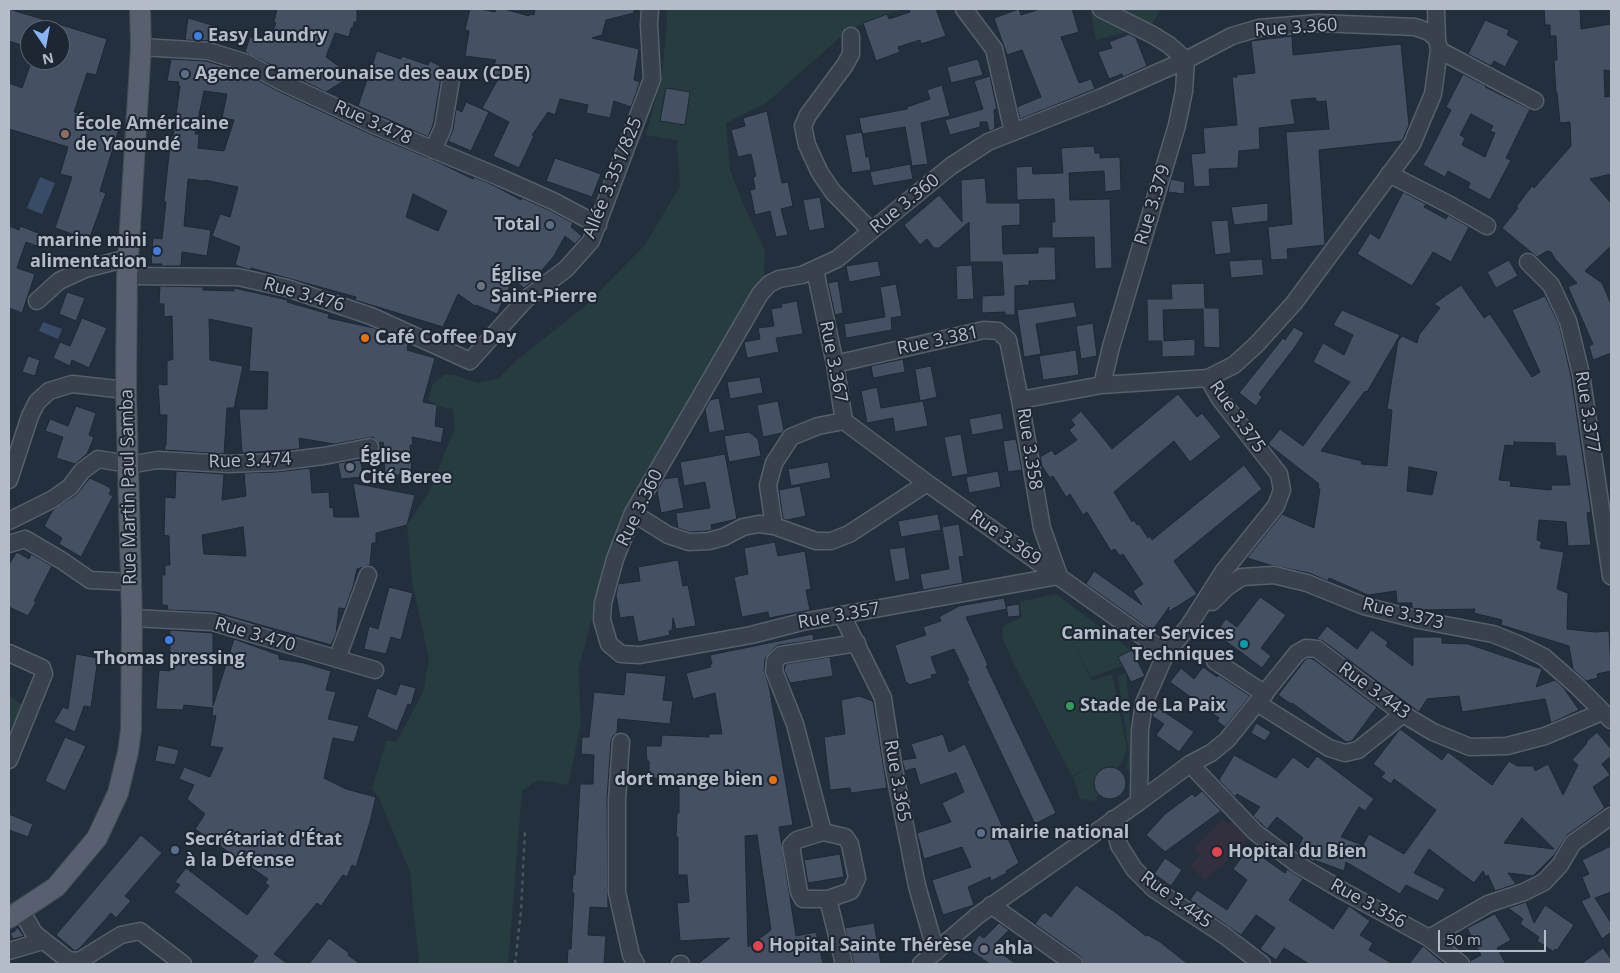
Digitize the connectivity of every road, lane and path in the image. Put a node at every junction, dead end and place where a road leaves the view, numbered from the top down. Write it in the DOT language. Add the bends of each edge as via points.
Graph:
graph roads {
  1 [pos="140,9"];
  2 [pos="650,9"];
  3 [pos="964,9"];
  4 [pos="1101,9"];
  5 [pos="1436,9"];
  6 [pos="851,36"];
  7 [pos="1438,45"];
  8 [pos="141,47"];
  9 [pos="1186,60"];
  10 [pos="451,78"];
  11 [pos="1536,101"];
  12 [pos="1013,132"];
  13 [pos="433,150"];
  14 [pos="1389,174"];
  15 [pos="598,225"];
  16 [pos="1487,226"];
  17 [pos="871,231"];
  18 [pos="1528,262"];
  19 [pos="127,267"];
  20 [pos="815,270"];
  21 [pos="38,301"];
  22 [pos="470,361"];
  23 [pos="835,364"];
  24 [pos="1208,378"];
  25 [pos="1102,385"];
  26 [pos="126,390"];
  27 [pos="1020,400"];
  28 [pos="844,421"];
  29 [pos="370,447"];
  30 [pos="128,464"];
  31 [pos="9,480"];
  32 [pos="927,482"];
  33 [pos="633,513"];
  34 [pos="9,522"];
  35 [pos="774,526"];
  36 [pos="9,544"];
  37 [pos="368,575"];
  38 [pos="1058,576"];
  39 [pos="1611,576"];
  40 [pos="131,582"];
  41 [pos="842,615"];
  42 [pos="132,618"];
  43 [pos="1188,627"];
  44 [pos="857,643"];
  45 [pos="9,653"];
  46 [pos="1166,653"];
  47 [pos="621,654"];
  48 [pos="337,659"];
  49 [pos="1215,661"];
  50 [pos="375,670"];
  51 [pos="1261,699"];
  52 [pos="1403,714"];
  53 [pos="1606,716"];
  54 [pos="621,742"];
  55 [pos="9,760"];
  56 [pos="1190,764"];
  57 [pos="1139,802"];
  58 [pos="1611,816"];
  59 [pos="1113,819"];
  60 [pos="525,830"];
  61 [pos="823,832"];
  62 [pos="828,899"];
  63 [pos="991,905"];
  64 [pos="15,914"];
  65 [pos="1429,938"];
  66 [pos="43,941"];
  67 [pos="9,951"];
  68 [pos="936,952"];
  69 [pos="182,964"];
  70 [pos="515,964"];
  71 [pos="636,964"];
  72 [pos="844,964"];
  73 [pos="921,964"];
  74 [pos="1074,964"];
  75 [pos="1262,964"];
  76 [pos="1461,964"];
  1 -- 8 [label="main road, Rue Martin Paul Samba"];
  2 -- 15 [label="street, Allée 3.351/825" via="652,79"];
  3 -- 12 [label="street" via="994,49"];
  4 -- 9 [label="street" via="1153,35"];
  5 -- 7 [label="street, Rue 3.375"];
  6 -- 17 [label="street" via="851,54 803,126 806,145 820,172 833,192"];
  7 -- 9 [label="street, Rue 3.360" via="1429,32 1415,27 1308,24 1259,28 1232,36"];
  7 -- 11 [label="street, Rue 3.360"];
  7 -- 14 [label="street, Rue 3.375" via="1430,102 1412,144"];
  8 -- 13 [label="street, Rue 3.478" via="208,51 247,63 354,116"];
  8 -- 19 [label="main road, Rue Martin Paul Samba"];
  9 -- 12 [label="street, Rue 3.360"];
  9 -- 25 [label="street, Rue 3.379" via="1177,125"];
  10 -- 13 [label="street" via="442,128"];
  12 -- 17 [label="street, Rue 3.360" via="988,142 951,166"];
  13 -- 15 [label="street, Rue 3.478" via="544,197"];
  14 -- 16 [label="street"];
  14 -- 24 [label="street, Rue 3.375" via="1294,303 1234,365"];
  15 -- 22 [label="street, Allée 3.351/825" via="591,240 566,269 526,300"];
  17 -- 20 [label="street, Rue 3.360" via="837,259"];
  18 -- 39 [label="street, Rue 3.377" via="1551,285 1568,321 1581,374"];
  19 -- 21 [label="street, Rue 3.476" via="85,269 59,280"];
  19 -- 22 [label="street, Rue 3.476" via="238,277 287,288 371,316"];
  19 -- 26 [label="main road, Rue Martin Paul Samba"];
  20 -- 23 [label="street, Rue 3.367"];
  20 -- 33 [label="street, Rue 3.360" via="769,284 760,294"];
  23 -- 27 [label="street, Rue 3.381" via="984,330 998,331 1008,340"];
  23 -- 28 [label="street, Rue 3.367"];
  24 -- 25 [label="street, Rue 3.358"];
  24 -- 43 [label="street, Rue 3.375" via="1220,399 1279,474 1282,490 1276,506 1224,572"];
  25 -- 27 [label="street, Rue 3.358"];
  26 -- 30 [label="main road, Rue Martin Paul Samba"];
  26 -- 31 [label="street" via="72,384 49,391 37,402 30,416"];
  27 -- 38 [label="street, Rue 3.358" via="1042,528"];
  28 -- 32 [label="street, Rue 3.369"];
  28 -- 35 [label="street, Rue 3.367" via="818,426 791,437 774,463 768,485"];
  29 -- 30 [label="street, Rue 3.474" via="276,462 229,464 158,460"];
  30 -- 34 [label="street, Rue 3.474" via="98,459 82,471 70,487"];
  30 -- 40 [label="main road, Rue Martin Paul Samba"];
  32 -- 35 [label="street" via="849,534 831,542"];
  32 -- 38 [label="street, Rue 3.369"];
  33 -- 35 [label="street" via="668,535 689,542 724,537 743,527"];
  33 -- 47 [label="street, Rue 3.360" via="602,603 602,620 609,644"];
  36 -- 40 [label="street" via="25,539 90,580"];
  37 -- 48 [label="street"];
  38 -- 41 [label="street, Rue 3.357"];
  38 -- 46 [label="street, Rue 3.369"];
  40 -- 42 [label="main road, Rue Martin Paul Samba"];
  41 -- 44 [label="street, Rue 3.365"];
  41 -- 47 [label="street, Rue 3.357" via="640,655"];
  42 -- 48 [label="street, Rue 3.470" via="212,622"];
  42 -- 64 [label="main road, Rue Martin Paul Samba" via="131,730 118,793 98,838 56,888"];
  43 -- 46 [label="street, Rue 3.375"];
  43 -- 53 [label="street, Rue 3.373" via="1227,587 1242,578 1274,575 1290,578 1364,606 1493,634 1518,644 1544,657"];
  44 -- 61 [label="street" via="781,655 775,661 774,671 794,724"];
  44 -- 68 [label="street, Rue 3.365" via="882,698 917,886"];
  45 -- 55 [label="street" via="42,668 44,674"];
  46 -- 57 [label="street, Rue 3.375" via="1144,703 1140,730"];
  48 -- 50 [label="street, Rue 3.470"];
  49 -- 51 [label="street"];
  51 -- 52 [label="street" via="1329,748 1345,753 1358,750"];
  51 -- 52 [label="street, Rue 3.443" via="1297,653 1306,648 1317,649"];
  51 -- 56 [label="street, Rue 3.443" via="1227,740"];
  52 -- 53 [label="street, Rue 3.443" via="1433,732 1470,747 1508,746"];
  54 -- 71 [label="street" via="617,892 631,955"];
  56 -- 57 [label="street"];
  56 -- 65 [label="street, Rue 3.356" via="1255,832 1297,864"];
  57 -- 59 [label="street"];
  58 -- 65 [label="street" via="1573,843 1560,866 1544,882 1488,904"];
  59 -- 63 [label="street"];
  59 -- 75 [label="street, Rue 3.445" via="1119,845 1134,869 1154,889"];
  60 -- 70 [label="path"];
  61 -- 62 [label="street" via="845,837 850,844 857,878 851,891"];
  61 -- 62 [label="street" via="797,840 791,846 803,899"];
  62 -- 72 [label="street"];
  63 -- 68 [label="street"];
  63 -- 74 [label="street"];
  64 -- 66 [label="street"];
  65 -- 76 [label="street, Rue 3.356"];
  66 -- 67 [label="street"];
  66 -- 69 [label="street" via="68,960 79,961 121,935 140,931"];
  68 -- 73 [label="street"];
}
